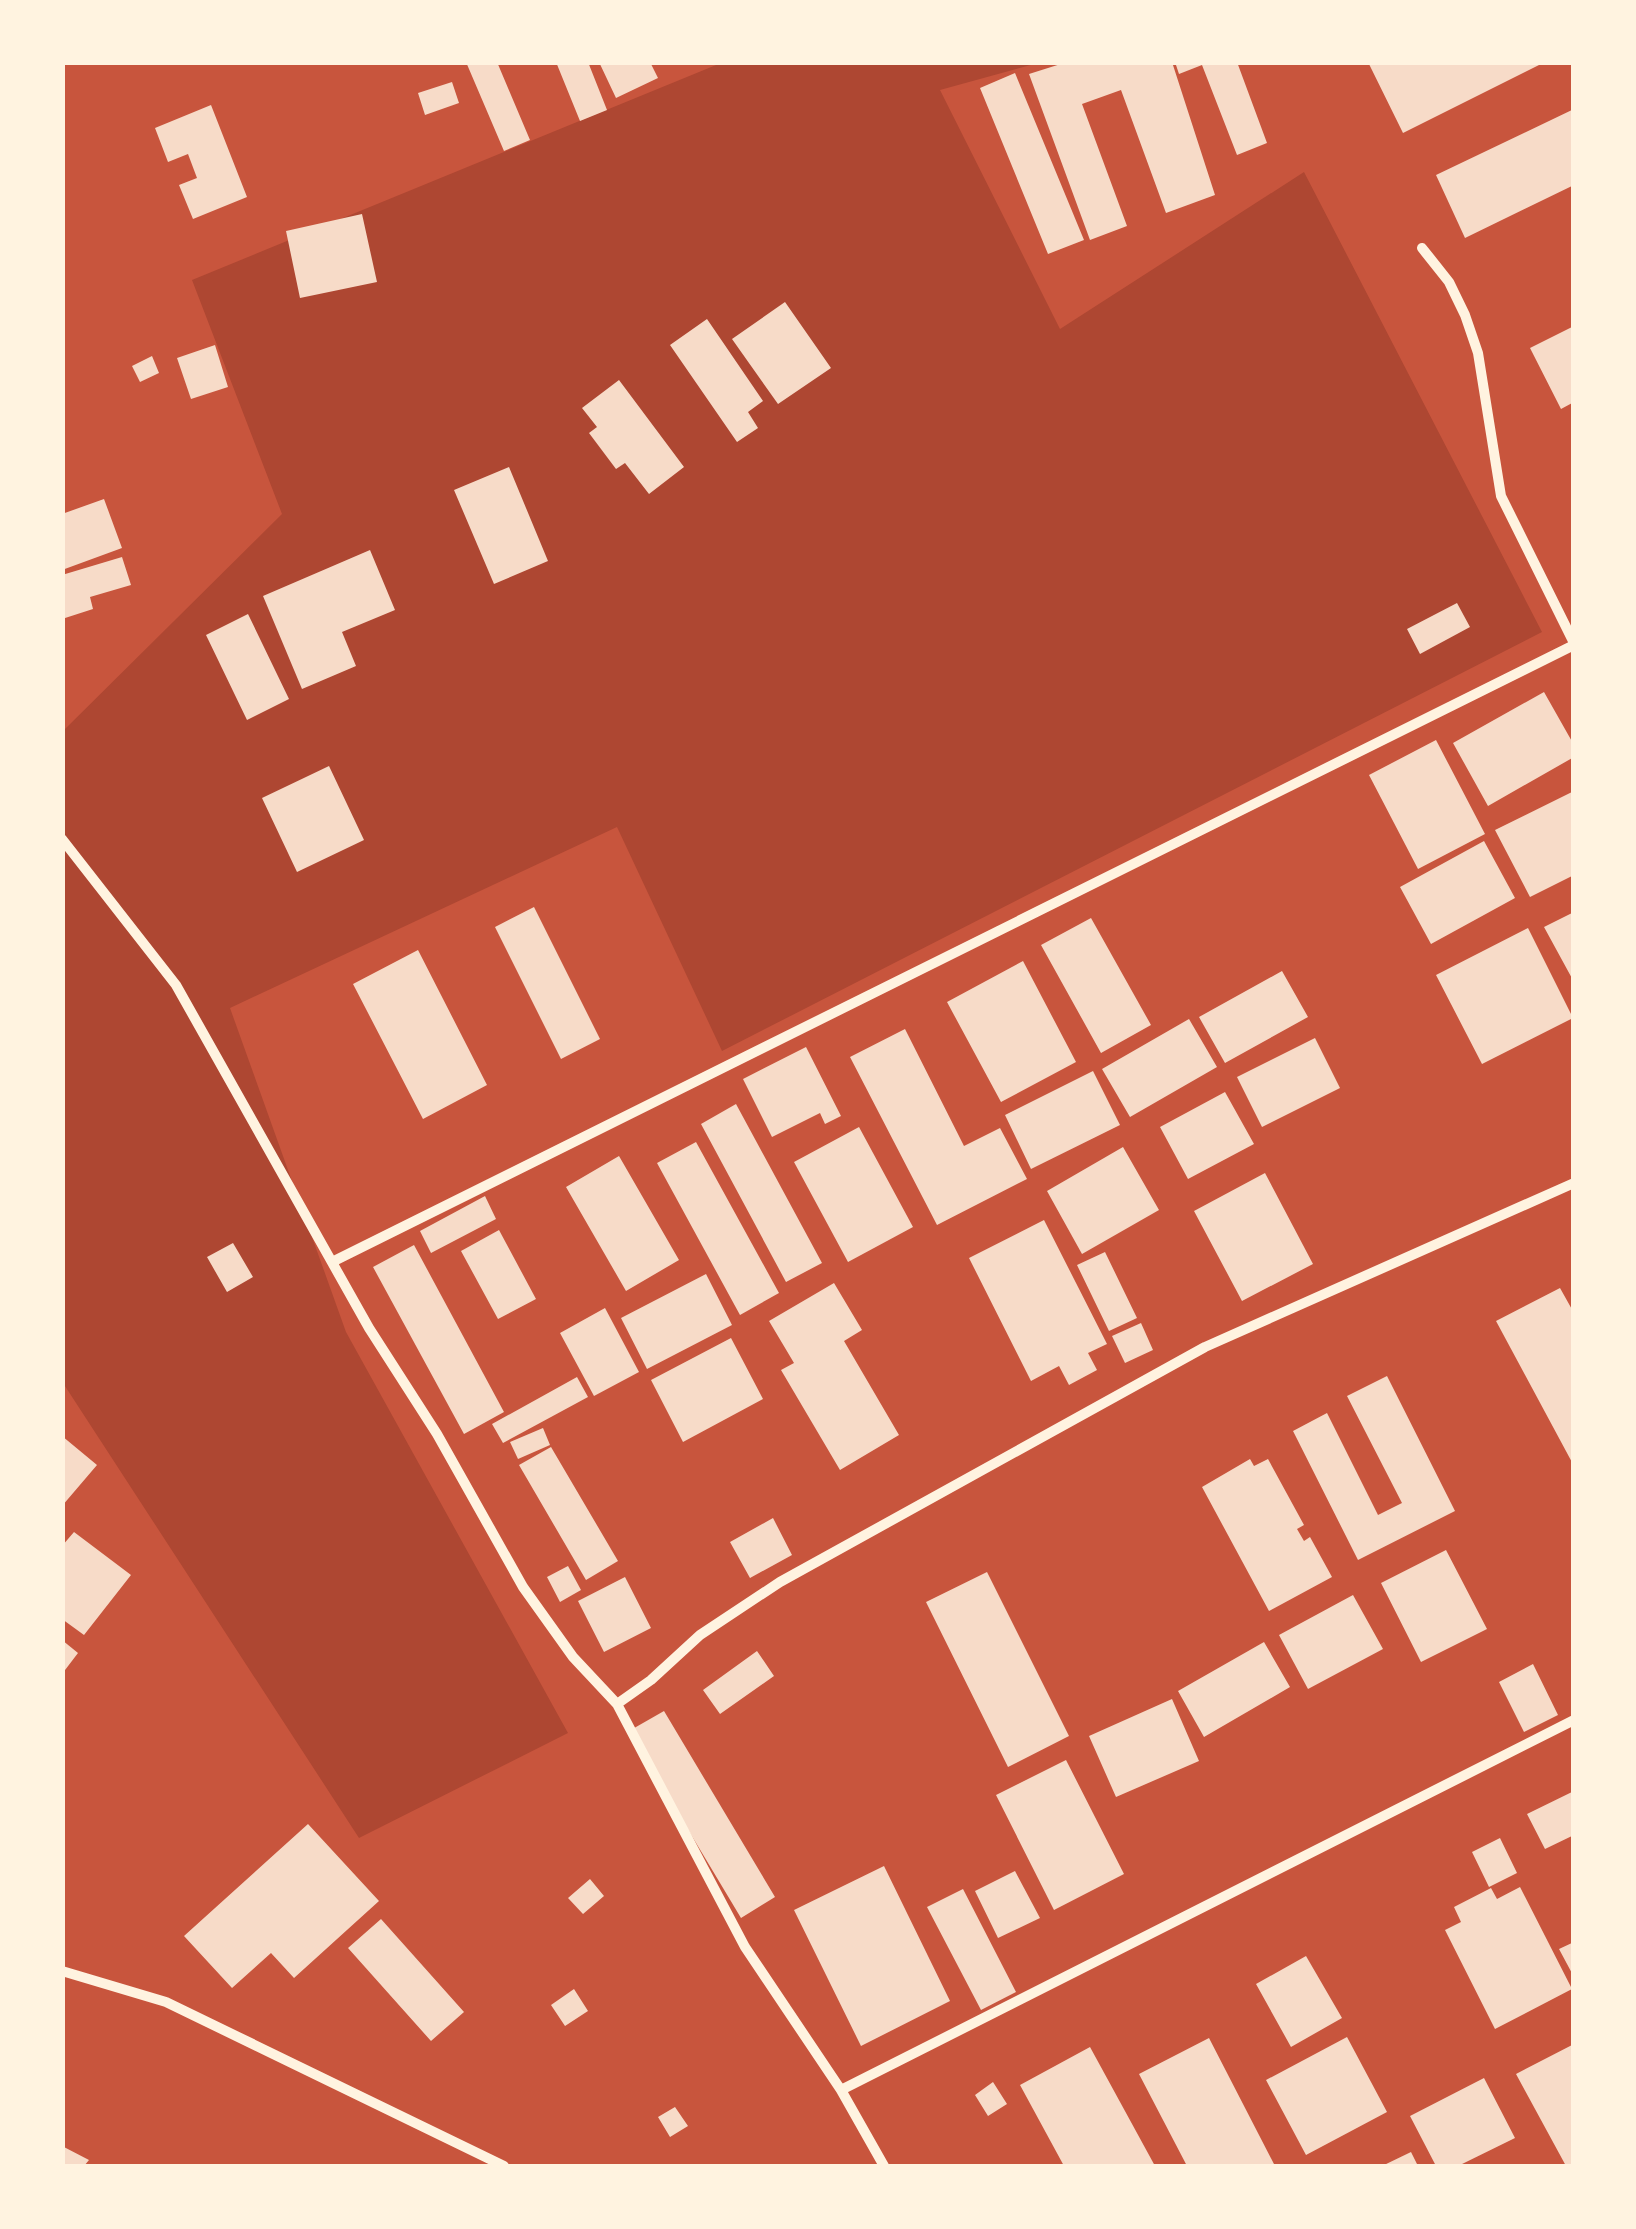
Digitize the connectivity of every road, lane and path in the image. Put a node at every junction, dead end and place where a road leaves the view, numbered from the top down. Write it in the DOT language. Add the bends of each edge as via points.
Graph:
graph roads {
  1 [pos="1422,248"];
  2 [pos="1574,644"];
  3 [pos="62,839"];
  4 [pos="1574,1182"];
  5 [pos="332,1262"];
  6 [pos="617,1704"];
  7 [pos="1574,1720"];
  8 [pos="62,1971"];
  9 [pos="841,2090"];
  10 [pos="504,2166"];
  11 [pos="884,2166"];
  1 -- 2 [label="street" via="1466,316 1501,496"];
  2 -- 5 [label="street"];
  3 -- 5 [label="street" via="176,985"];
  4 -- 6 [label="street" via="1206,1347 780,1582 700,1635"];
  5 -- 6 [label="street" via="523,1587 572,1657"];
  6 -- 9 [label="street" via="745,1947"];
  7 -- 9 [label="street"];
  8 -- 10 [label="street" via="166,2002"];
  9 -- 11 [label="street"];
}
